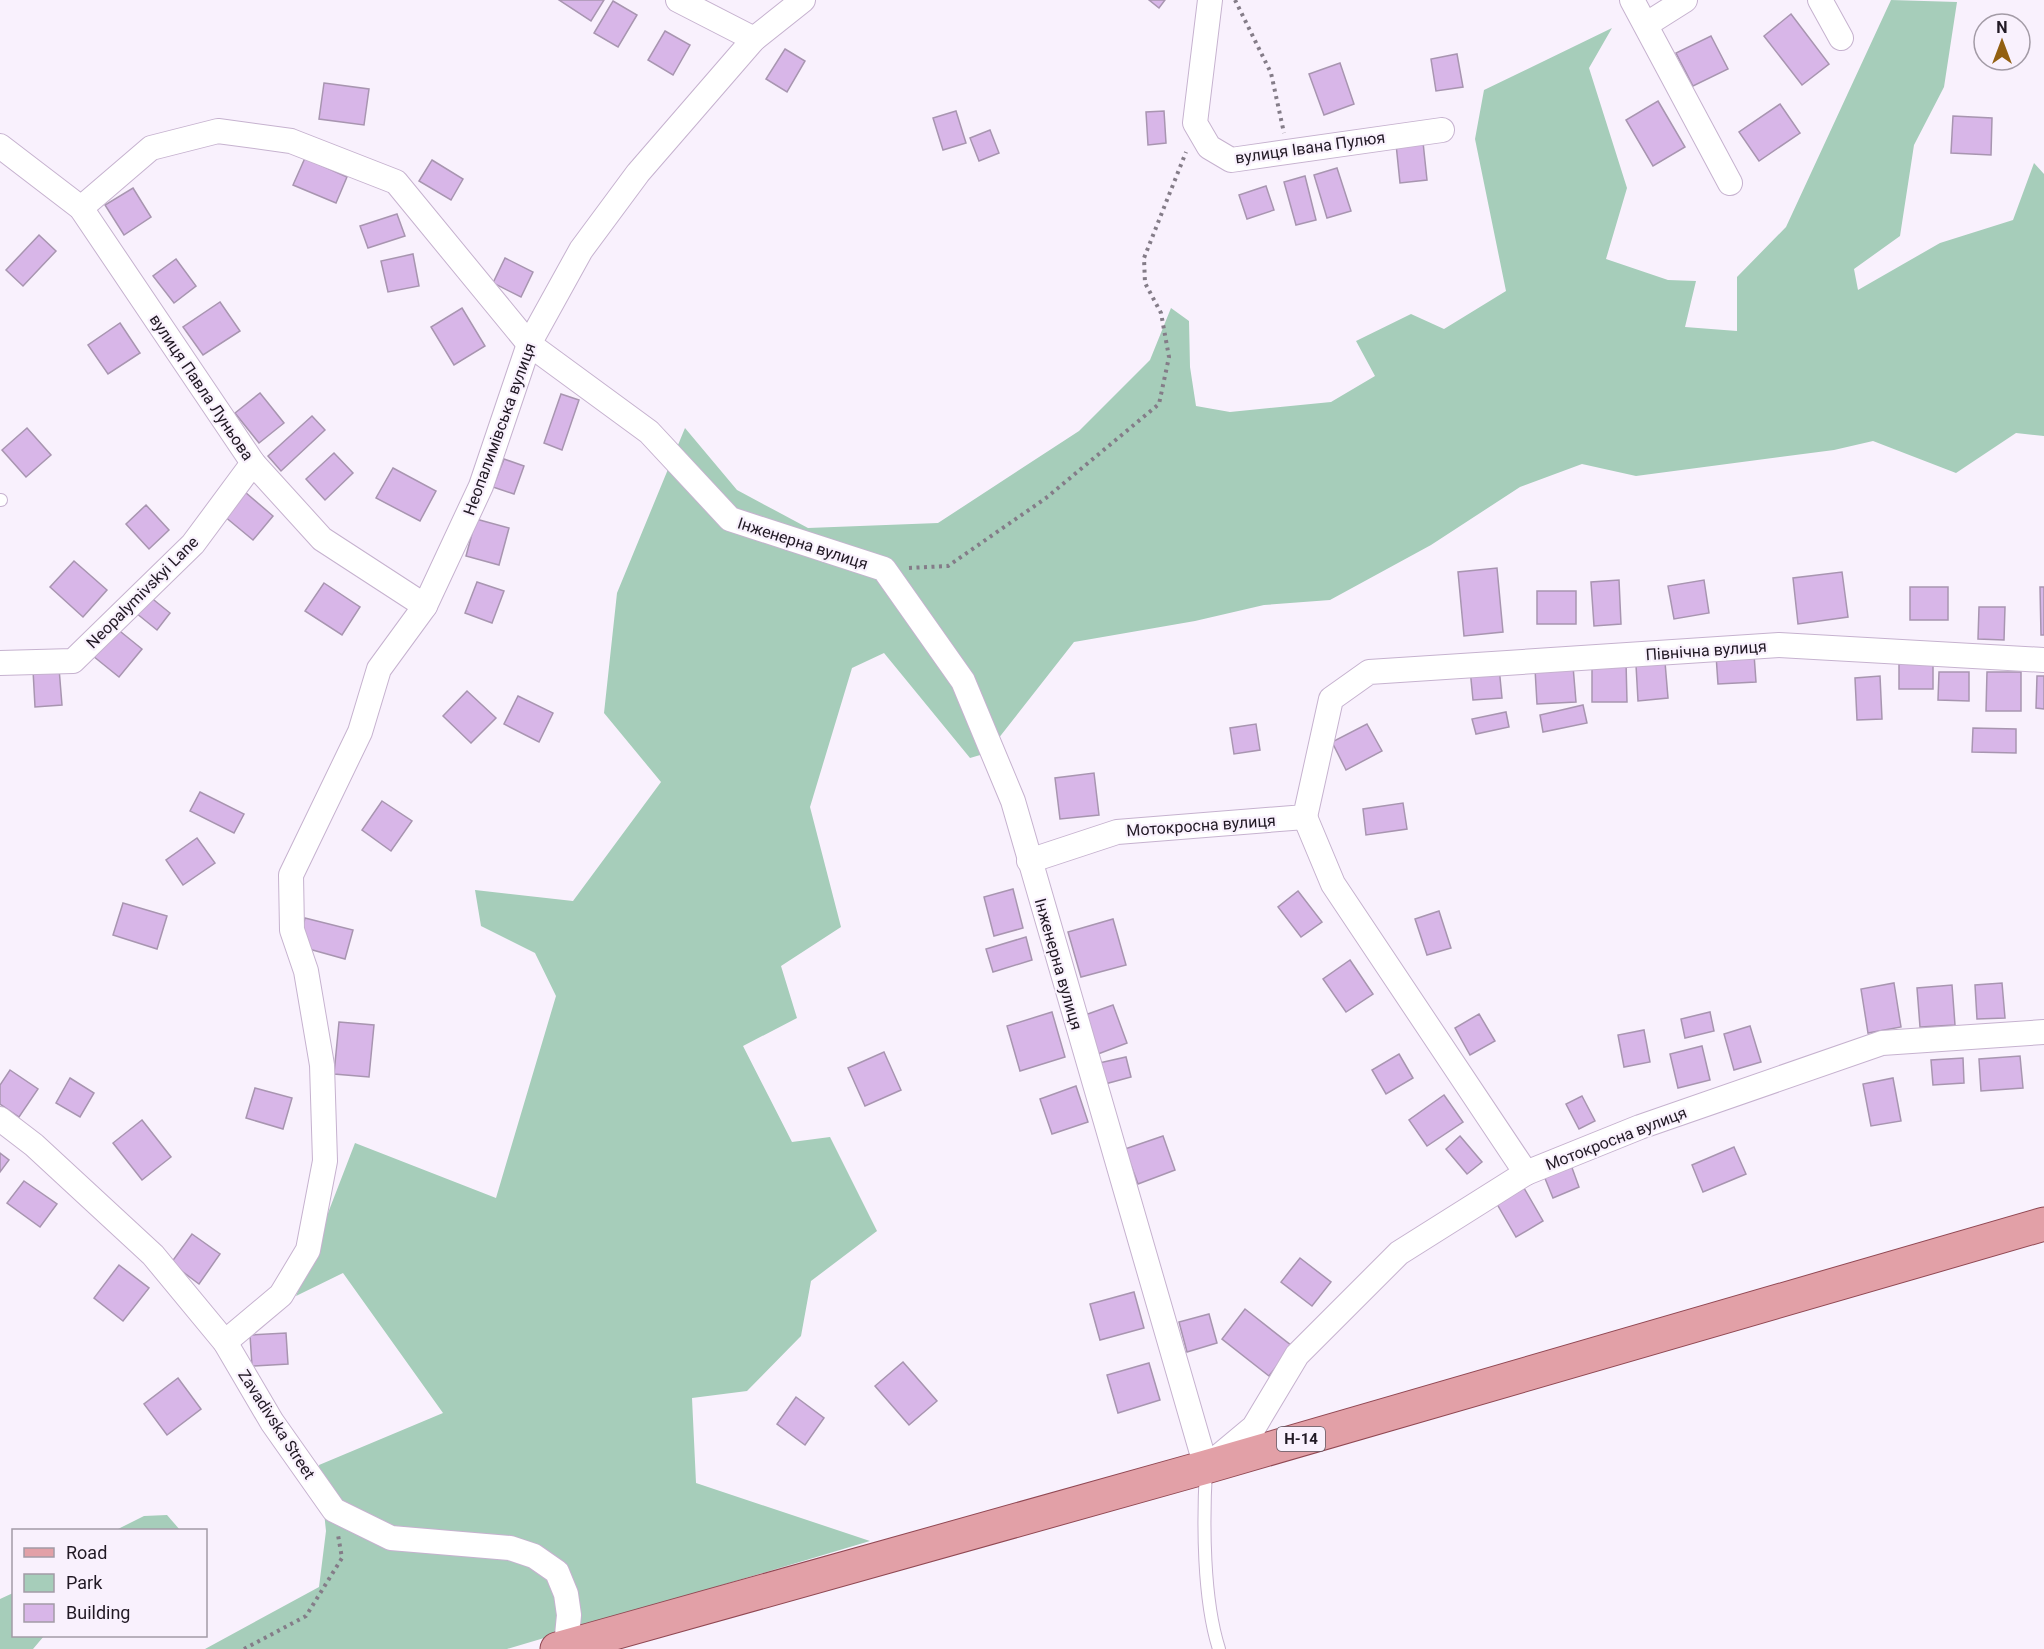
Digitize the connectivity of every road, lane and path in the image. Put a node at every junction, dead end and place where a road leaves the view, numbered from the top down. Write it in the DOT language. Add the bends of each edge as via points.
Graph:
graph roads {
  1 [pos="678,0"];
  2 [pos="803,0"];
  3 [pos="1210,0"];
  4 [pos="1235,0"];
  5 [pos="1632,0"];
  6 [pos="1686,0"];
  7 [pos="1820,0"];
  8 [pos="1647,24"];
  9 [pos="1841,38"];
  10 [pos="754,39"];
  11 [pos="1195,123"];
  12 [pos="1442,130"];
  13 [pos="0,146"];
  14 [pos="1288,151"];
  15 [pos="1730,183"];
  16 [pos="81,208"];
  17 [pos="529,344"];
  18 [pos="253,463"];
  19 [pos="884,569"];
  20 [pos="425,606"];
  21 [pos="2044,660"];
  22 [pos="0,663"];
  23 [pos="1305,817"];
  24 [pos="1029,861"];
  25 [pos="2044,1032"];
  26 [pos="0,1119"];
  27 [pos="1526,1173"];
  28 [pos="2044,1224"];
  29 [pos="225,1342"];
  30 [pos="1206,1467"];
  31 [pos="334,1510"];
  32 [pos="562,1648"];
  33 [pos="244,1649"];
  34 [pos="1219,1649"];
  1 -- 10 [label="street"];
  2 -- 10 [label="street, Неопалимівська вулиця"];
  3 -- 11 [label="street"];
  4 -- 14 [label="path" via="1271,72"];
  5 -- 8 [label="street"];
  6 -- 8 [label="street"];
  7 -- 9 [label="street"];
  8 -- 15 [label="street"];
  10 -- 17 [label="street, Неопалимівська вулиця" via="638,173 588,240"];
  11 -- 14 [label="street, вулиця Івана Пулюя" via="1209,147 1232,160"];
  11 -- 19 [label="path" via="1144,258 1145,283 1161,313 1169,357 1159,404 1046,498 948,566"];
  12 -- 14 [label="street, вулиця Івана Пулюя"];
  13 -- 16 [label="street, вулиця Павла Луньова"];
  16 -- 17 [label="street, Інженерна вулиця" via="151,148 218,131 291,141 396,182"];
  16 -- 18 [label="street, вулиця Павла Луньова"];
  17 -- 19 [label="street, Інженерна вулиця" via="649,432 730,519"];
  17 -- 20 [label="street, Неопалимівська вулиця" via="481,486"];
  18 -- 20 [label="street, вулиця Павла Луньова" via="322,539"];
  18 -- 22 [label="street, Neopalymivskyi Lane" via="193,544 74,661"];
  19 -- 24 [label="street, Інженерна вулиця" via="963,681 1013,801"];
  20 -- 29 [label="street, Неопалимівська вулиця" via="379,669 360,732 291,875 292,930 306,971 322,1065 325,1161 308,1250 281,1295"];
  21 -- 23 [label="street, Північна вулиця" via="1779,645 1369,672 1331,699"];
  23 -- 24 [label="street, Мотокросна вулиця" via="1117,832"];
  23 -- 27 [label="street, Мотокросна вулиця" via="1333,884"];
  24 -- 30 [label="street, Інженерна вулиця"];
  25 -- 27 [label="street, Мотокросна вулиця" via="1882,1043 1640,1126"];
  26 -- 29 [label="street, Zavadivska Street" via="34,1145 153,1255"];
  27 -- 30 [label="street" via="1399,1253 1297,1355 1254,1427"];
  28 -- 30 [label="main road, Н-14"];
  29 -- 31 [label="street, Zavadivska Street" via="272,1422"];
  30 -- 32 [label="main road, Н-14"];
  30 -- 34 [label="lane" via="1203,1524 1213,1632"];
  31 -- 32 [label="street, Zavadivska Street" via="391,1538 510,1548 534,1556 557,1572 566,1594 569,1615"];
  31 -- 33 [label="path" via="342,1558 306,1616"];
}
